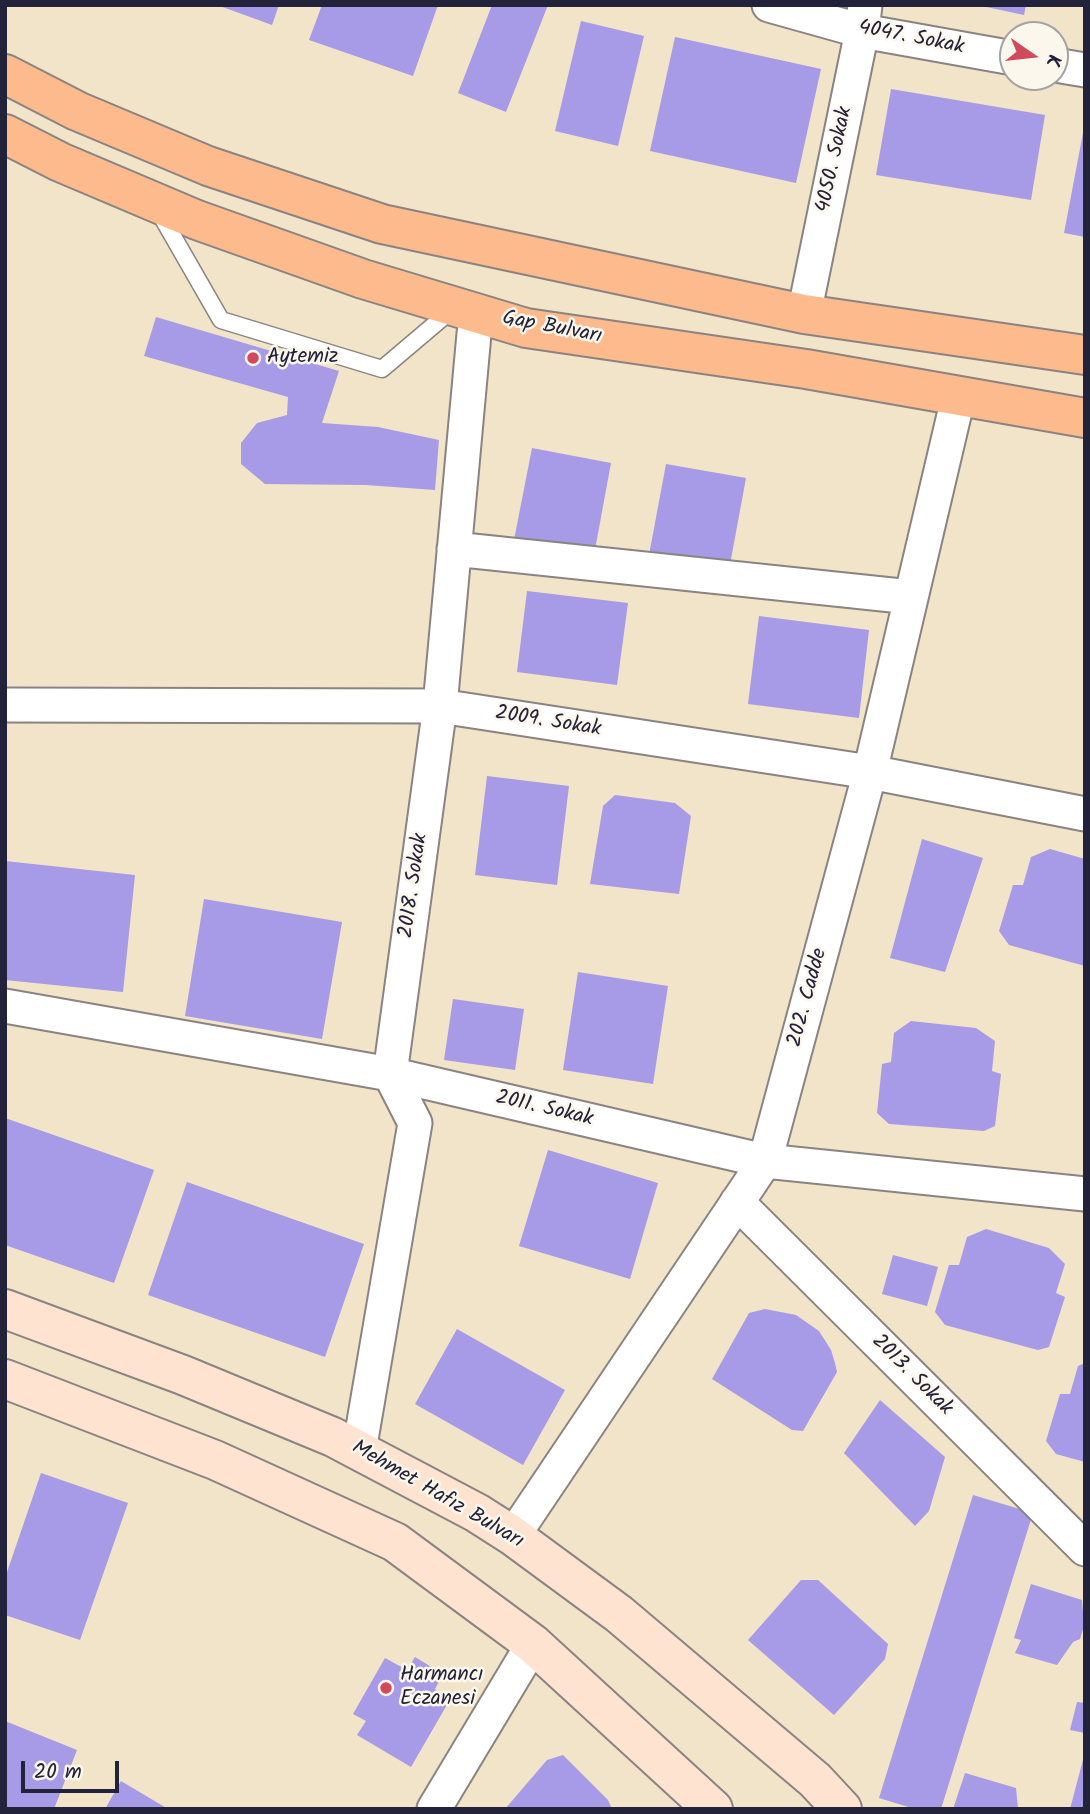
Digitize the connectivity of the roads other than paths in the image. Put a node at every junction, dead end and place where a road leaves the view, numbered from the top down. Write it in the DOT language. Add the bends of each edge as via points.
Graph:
graph roads {
  1 [pos="769,5"];
  2 [pos="864,18"];
  3 [pos="999,54"];
  4 [pos="5,74"];
  5 [pos="5,134"];
  6 [pos="152,201"];
  7 [pos="466,310"];
  8 [pos="804,314"];
  9 [pos="1085,355"];
  10 [pos="959,394"];
  11 [pos="1085,418"];
  12 [pos="454,549"];
  13 [pos="912,597"];
  14 [pos="5,705"];
  15 [pos="440,706"];
  16 [pos="870,772"];
  17 [pos="1085,814"];
  18 [pos="5,1006"];
  19 [pos="390,1074"];
  20 [pos="765,1161"];
  21 [pos="1085,1194"];
  22 [pos="737,1202"];
  23 [pos="5,1309"];
  24 [pos="5,1380"];
  25 [pos="359,1451"];
  26 [pos="513,1536"];
  27 [pos="1085,1549"];
  28 [pos="533,1644"];
  29 [pos="433,1809"];
  30 [pos="713,1809"];
  31 [pos="842,1809"];
  1 -- 2 [label="street, 4047. Sokak"];
  2 -- 3 [label="street, 4047. Sokak"];
  2 -- 8 [label="street, 4050. Sokak"];
  4 -- 8 [label="highway" via="78,111 208,166 383,224"];
  5 -- 6 [label="highway, Gap Bulvarı"];
  6 -- 7 [label="highway, Gap Bulvarı" via="363,279"];
  6 -- 7 [label="lane" via="221,320 382,369"];
  7 -- 10 [label="highway, Gap Bulvarı" via="526,328"];
  7 -- 12 [label="street, 2018. Sokak"];
  8 -- 9 [label="highway"];
  10 -- 11 [label="highway, Gap Bulvarı"];
  10 -- 13 [label="street, 202. Cadde"];
  12 -- 13 [label="street"];
  12 -- 15 [label="street, 2018. Sokak"];
  13 -- 16 [label="street, 202. Cadde"];
  14 -- 15 [label="street, 2009. Sokak"];
  15 -- 16 [label="street, 2009. Sokak"];
  15 -- 19 [label="street, 2018. Sokak"];
  16 -- 17 [label="street, 2009. Sokak"];
  16 -- 20 [label="street, 202. Cadde"];
  18 -- 19 [label="street, 2011. Sokak"];
  19 -- 20 [label="street, 2011. Sokak"];
  19 -- 25 [label="street" via="415,1123"];
  20 -- 21 [label="street, 2011. Sokak"];
  20 -- 22 [label="street, 202. Cadde"];
  22 -- 26 [label="street, 202. Cadde"];
  22 -- 27 [label="street, 2013. Sokak"];
  23 -- 25 [label="main road, Mehmet Hafız Bulvarı" via="183,1375"];
  24 -- 28 [label="main road" via="215,1460 395,1542"];
  25 -- 26 [label="main road, Mehmet Hafız Bulvarı"];
  26 -- 31 [label="main road, Mehmet Hafız Bulvarı" via="619,1614 815,1780"];
  28 -- 29 [label="street"];
  28 -- 30 [label="main road"];
}
